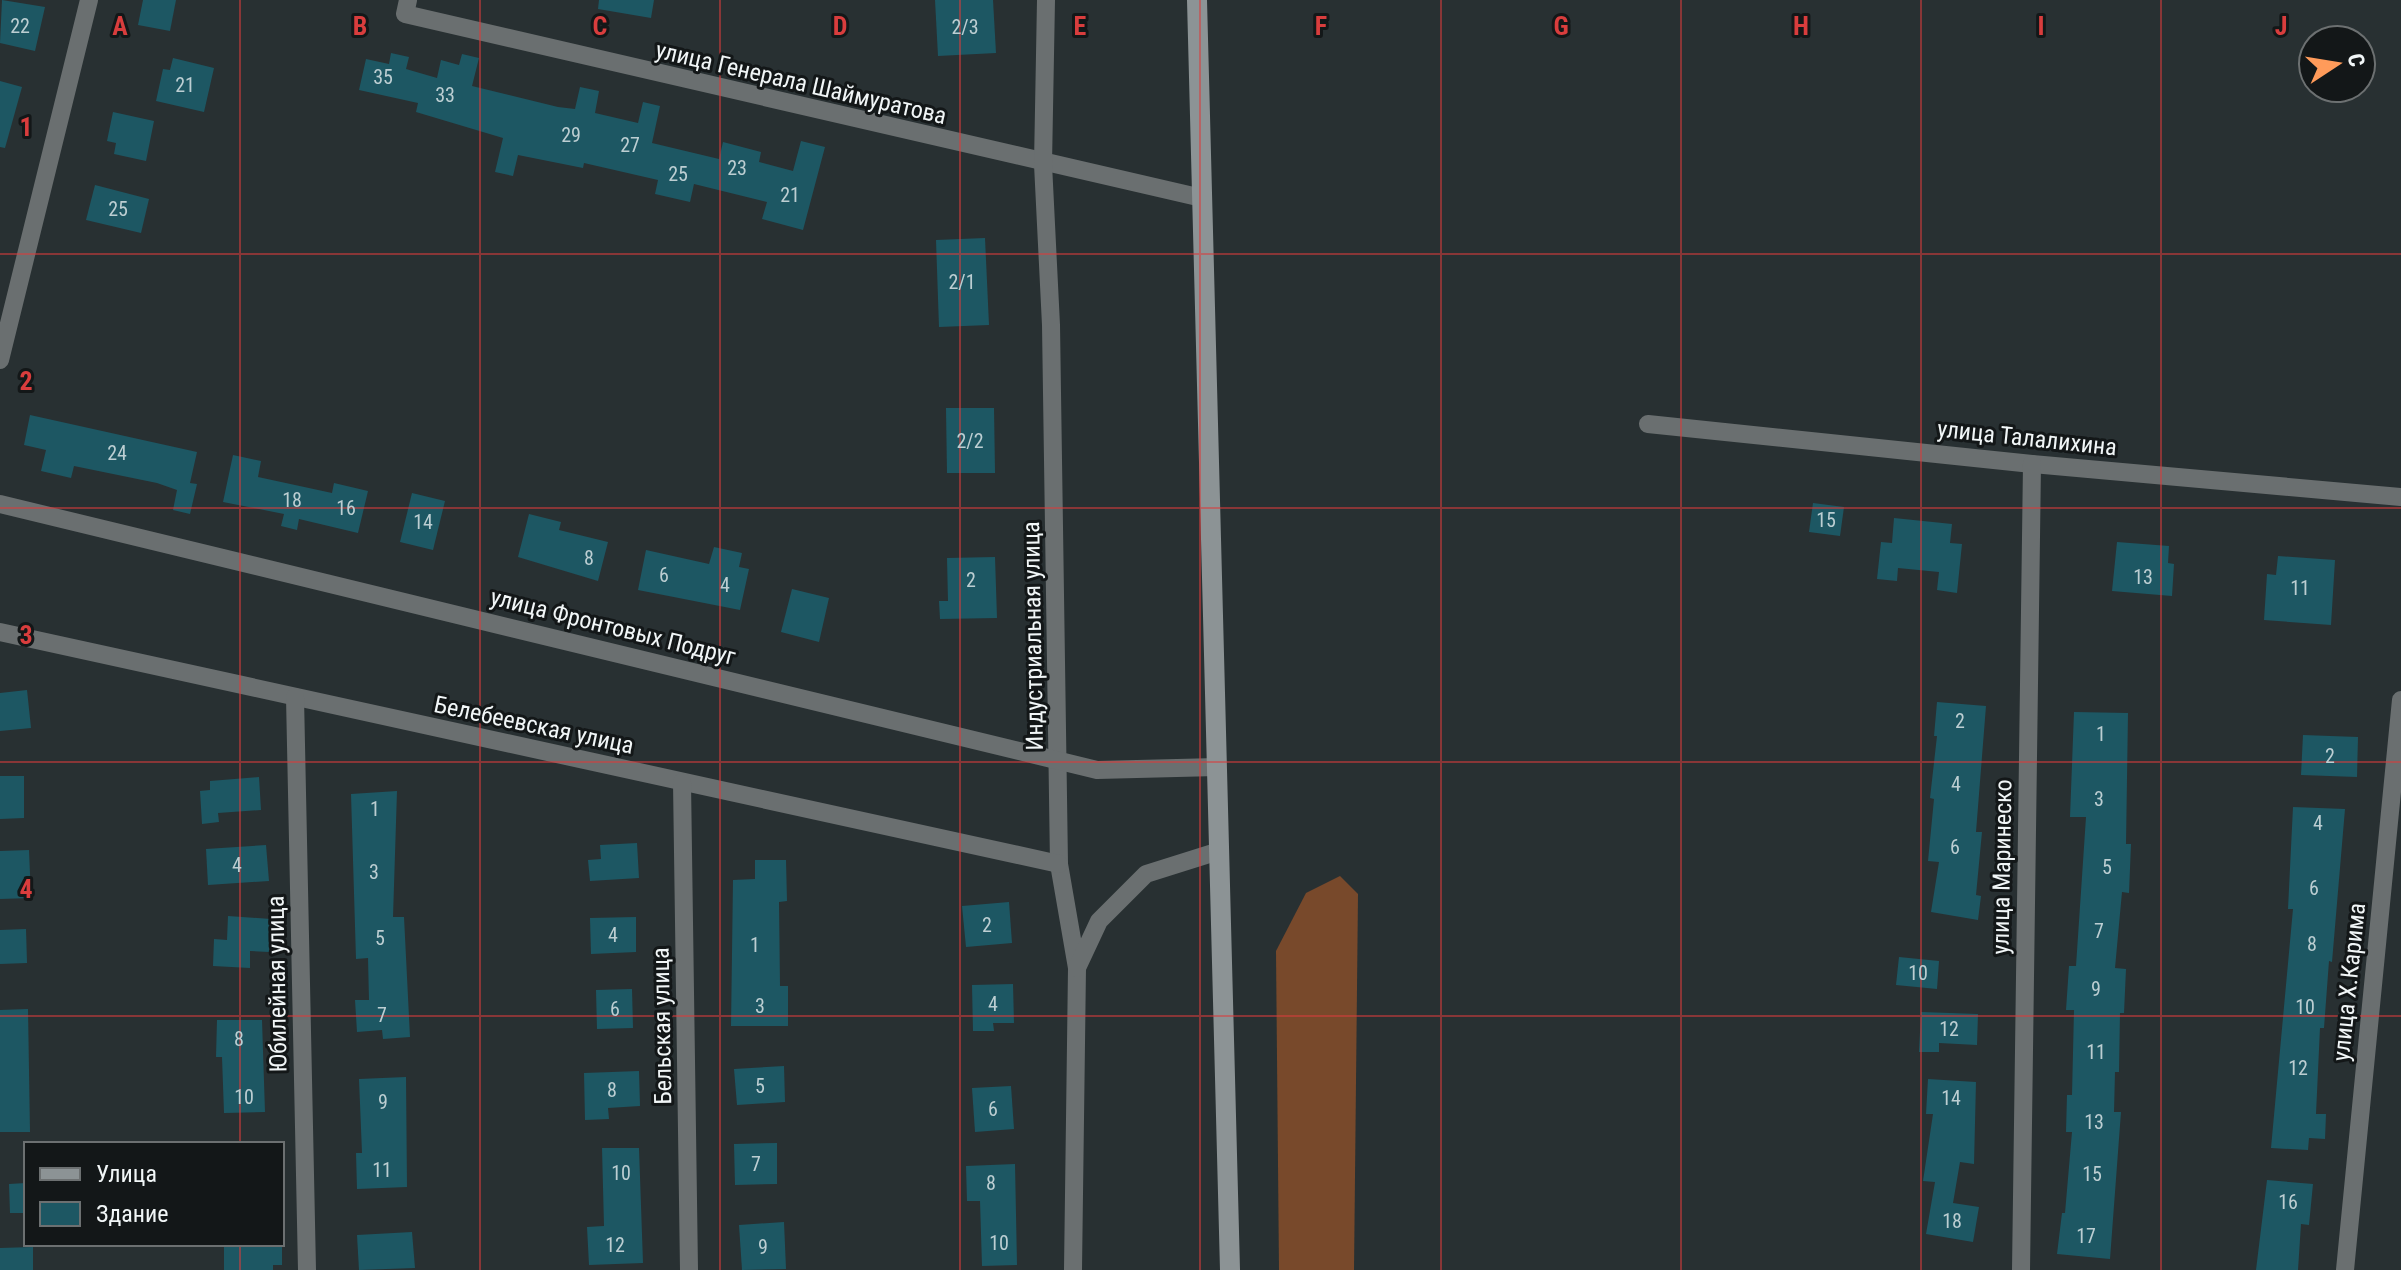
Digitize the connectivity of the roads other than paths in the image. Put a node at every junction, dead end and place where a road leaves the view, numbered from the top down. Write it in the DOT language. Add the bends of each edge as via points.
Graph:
graph roads {
  1 [pos="89,0"];
  2 [pos="408,0"];
  3 [pos="1046,0"];
  4 [pos="1197,0"];
  5 [pos="1043,164"];
  6 [pos="1202,198"];
  7 [pos="0,360"];
  8 [pos="1648,424"];
  9 [pos="2032,464"];
  10 [pos="2401,497"];
  11 [pos="0,504"];
  12 [pos="0,632"];
  13 [pos="295,697"];
  14 [pos="2401,700"];
  15 [pos="1059,759"];
  16 [pos="1217,767"];
  17 [pos="682,782"];
  18 [pos="1219,851"];
  19 [pos="1059,864"];
  20 [pos="1077,968"];
  21 [pos="307,1270"];
  22 [pos="689,1270"];
  23 [pos="1073,1270"];
  24 [pos="1230,1270"];
  25 [pos="2021,1270"];
  26 [pos="2345,1270"];
  1 -- 7 [label="street"];
  2 -- 5 [label="street, улица Генерала Шаймуратова" via="405,14"];
  3 -- 5 [label="street, Индустриальная улица"];
  4 -- 6 [label="street"];
  5 -- 6 [label="street, улица Генерала Шаймуратова"];
  5 -- 15 [label="street, Индустриальная улица"];
  6 -- 16 [label="street"];
  8 -- 9 [label="street, улица Талалихина"];
  9 -- 10 [label="street, улица Талалихина"];
  9 -- 25 [label="street, улица Маринеско"];
  11 -- 15 [label="street, улица Фронтовых Подруг"];
  12 -- 13 [label="street, Белебеевская улица"];
  13 -- 17 [label="street, Белебеевская улица"];
  13 -- 21 [label="street, Юбилейная улица"];
  14 -- 26 [label="street, улица Х.Карима"];
  15 -- 16 [label="street, улица Фронтовых Подруг" via="1097,770"];
  15 -- 19 [label="street, Индустриальная улица"];
  16 -- 18 [label="street"];
  17 -- 19 [label="street, Белебеевская улица"];
  17 -- 22 [label="street, Бельская улица"];
  18 -- 20 [label="street" via="1146,874 1099,921"];
  18 -- 24 [label="street"];
  19 -- 20 [label="street, Индустриальная улица"];
  20 -- 23 [label="street, Индустриальная улица"];
}
